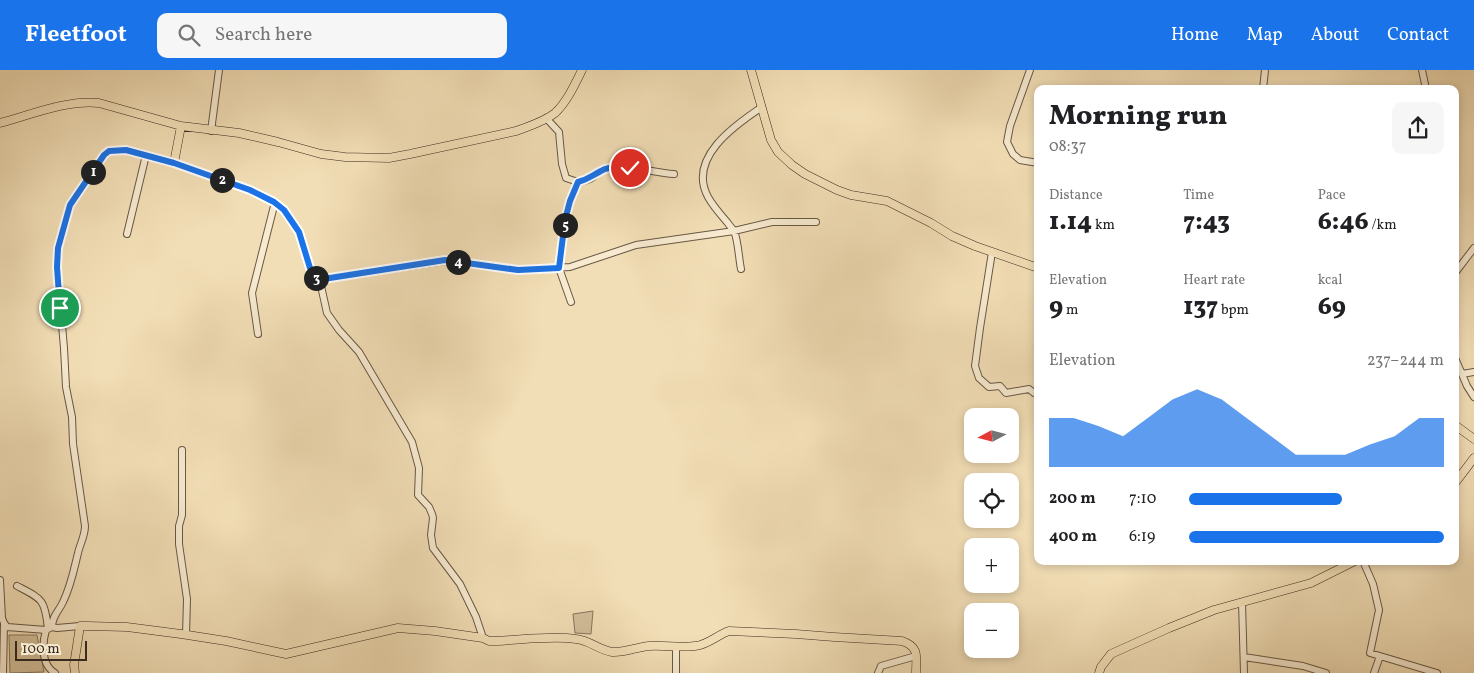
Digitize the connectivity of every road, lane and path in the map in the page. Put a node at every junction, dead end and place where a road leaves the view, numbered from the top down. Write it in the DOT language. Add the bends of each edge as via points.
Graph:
graph roads {
  1 [pos="219,70"];
  2 [pos="582,70"];
  3 [pos="751,70"];
  4 [pos="1030,70"];
  5 [pos="1264,70"];
  6 [pos="1422,70"];
  7 [pos="1262,85"];
  8 [pos="1425,85"];
  9 [pos="762,106"];
  10 [pos="546,118"];
  11 [pos="0,123"];
  12 [pos="181,126"];
  13 [pos="211,131"];
  14 [pos="146,155"];
  15 [pos="1034,162"];
  16 [pos="174,163"];
  17 [pos="674,174"];
  18 [pos="578,182"];
  19 [pos="274,202"];
  20 [pos="816,222"];
  21 [pos="734,231"];
  22 [pos="127,234"];
  23 [pos="1474,248"];
  24 [pos="992,252"];
  25 [pos="1034,267"];
  26 [pos="559,268"];
  27 [pos="1459,268"];
  28 [pos="741,269"];
  29 [pos="317,280"];
  30 [pos="571,302"];
  31 [pos="258,334"];
  32 [pos="1459,367"];
  33 [pos="1474,372"];
  34 [pos="1462,374"];
  35 [pos="1034,393"];
  36 [pos="1474,397"];
  37 [pos="1459,427"];
  38 [pos="1474,439"];
  39 [pos="182,450"];
  40 [pos="1474,458"];
  41 [pos="1459,478"];
  42 [pos="1348,565"];
  43 [pos="1365,565"];
  44 [pos="0,580"];
  45 [pos="17,586"];
  46 [pos="1242,602"];
  47 [pos="4,623"];
  48 [pos="80,626"];
  49 [pos="48,629"];
  50 [pos="186,635"];
  51 [pos="483,638"];
  52 [pos="676,646"];
  53 [pos="916,656"];
  54 [pos="1380,656"];
  55 [pos="1244,657"];
  56 [pos="3,673"];
  57 [pos="55,673"];
  58 [pos="75,673"];
  59 [pos="676,673"];
  60 [pos="878,673"];
  61 [pos="916,673"];
  62 [pos="1099,673"];
  63 [pos="1244,673"];
  64 [pos="1326,673"];
  65 [pos="1374,673"];
  66 [pos="1437,673"];
  1 -- 13 [label="street"];
  2 -- 10 [label="main road" via="566,100"];
  3 -- 9 [label="main road"];
  4 -- 15 [label="street" via="1007,142 1020,160"];
  5 -- 7 [label="street"];
  6 -- 8 [label="street"];
  9 -- 21 [label="street" via="735,125 711,152 704,172 707,196"];
  9 -- 24 [label="main road" via="771,140 778,152 805,174 851,195 887,201 952,236"];
  10 -- 13 [label="main road" via="516,131 389,158 321,154 239,133"];
  10 -- 18 [label="street" via="558,132 566,178"];
  11 -- 12 [label="main road" via="86,101"];
  12 -- 13 [label="main road"];
  12 -- 16 [label="main road"];
  14 -- 16 [label="street"];
  14 -- 22 [label="street"];
  14 -- 49 [label="street" via="126,150 109,151 104,155 70,205 58,248 66,387 85,534 63,602"];
  16 -- 19 [label="street"];
  17 -- 18 [label="street" via="617,167 602,170 589,180"];
  18 -- 26 [label="street" via="565,220"];
  19 -- 29 [label="street" via="284,210 299,232"];
  19 -- 31 [label="street" via="252,293"];
  20 -- 21 [label="street" via="772,222"];
  21 -- 26 [label="street" via="636,246"];
  21 -- 28 [label="street"];
  23 -- 27 [label="street"];
  24 -- 25 [label="main road"];
  24 -- 35 [label="street" via="975,366 979,378 988,387 1000,386 1006,393 1029,389"];
  26 -- 29 [label="street" via="518,270 445,260"];
  26 -- 30 [label="street"];
  29 -- 51 [label="street" via="327,312 359,352 412,442 419,468 418,495 429,507 433,518 433,548 460,584"];
  32 -- 34 [label="street"];
  33 -- 34 [label="street"];
  34 -- 36 [label="street"];
  37 -- 38 [label="main road"];
  39 -- 50 [label="street" via="179,544 187,599"];
  40 -- 41 [label="main road"];
  42 -- 46 [label="main road" via="1311,583"];
  43 -- 54 [label="street" via="1379,610 1370,653"];
  44 -- 47 [label="street"];
  45 -- 49 [label="street" via="44,604"];
  46 -- 55 [label="street"];
  46 -- 62 [label="main road" via="1214,610 1111,654"];
  47 -- 49 [label="street" via="7,627"];
  47 -- 56 [label="street"];
  48 -- 49 [label="street"];
  48 -- 50 [label="main road" via="127,627"];
  48 -- 58 [label="main road"];
  49 -- 57 [label="street" via="44,638 44,656 47,666"];
  50 -- 51 [label="main road" via="286,654 398,628"];
  51 -- 52 [label="main road" via="496,641 577,638 603,651 614,652 649,646"];
  52 -- 53 [label="main road" via="705,644 729,631 762,632 902,641 914,648"];
  52 -- 59 [label="street"];
  53 -- 60 [label="street" via="881,666"];
  53 -- 61 [label="main road"];
  54 -- 65 [label="street"];
  54 -- 66 [label="street"];
  55 -- 63 [label="street"];
  55 -- 64 [label="street" via="1304,666"];
}
